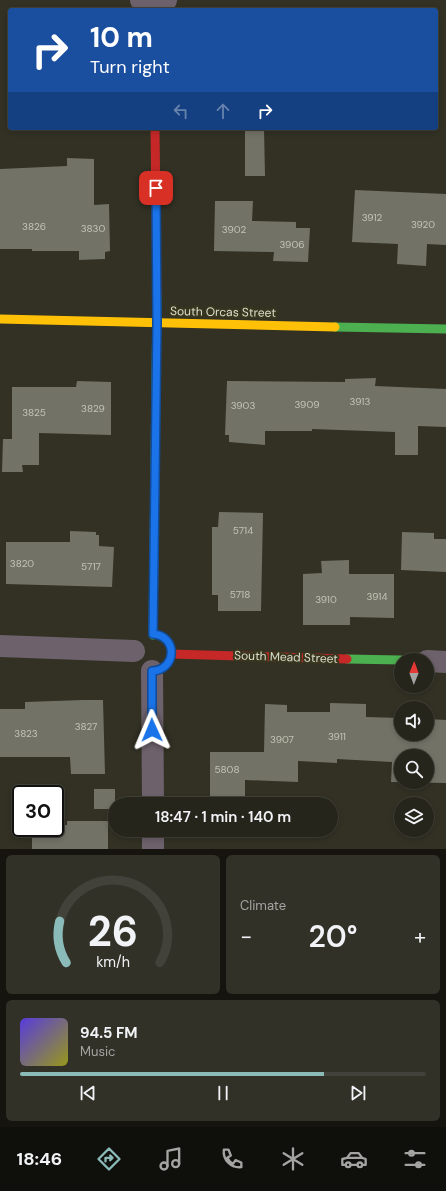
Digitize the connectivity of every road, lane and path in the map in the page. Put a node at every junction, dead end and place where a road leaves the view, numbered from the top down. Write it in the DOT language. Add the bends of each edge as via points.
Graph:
graph roads {
  1 [pos="155,130"];
  2 [pos="0,319"];
  3 [pos="157,323"];
  4 [pos="446,329"];
  5 [pos="153,634"];
  6 [pos="0,646"];
  7 [pos="134,651"];
  8 [pos="171,654"];
  9 [pos="394,660"];
  10 [pos="434,661"];
  11 [pos="446,662"];
  12 [pos="152,671"];
  13 [pos="153,797"];
  14 [pos="153,837"];
  15 [pos="153,849"];
  1 -- 3 [label="street"];
  2 -- 3 [label="street, South Orcas Street"];
  3 -- 4 [label="street, South Orcas Street"];
  3 -- 5 [label="street"];
  5 -- 7 [label="street" via="140,639"];
  5 -- 8 [label="street" via="166,640 170,645"];
  6 -- 7 [label="street"];
  7 -- 12 [label="street" via="137,663"];
  8 -- 9 [label="street, South Mead Street"];
  8 -- 12 [label="street" via="166,666"];
  10 -- 11 [label="street"];
  12 -- 13 [label="street"];
  14 -- 15 [label="street"];
}
